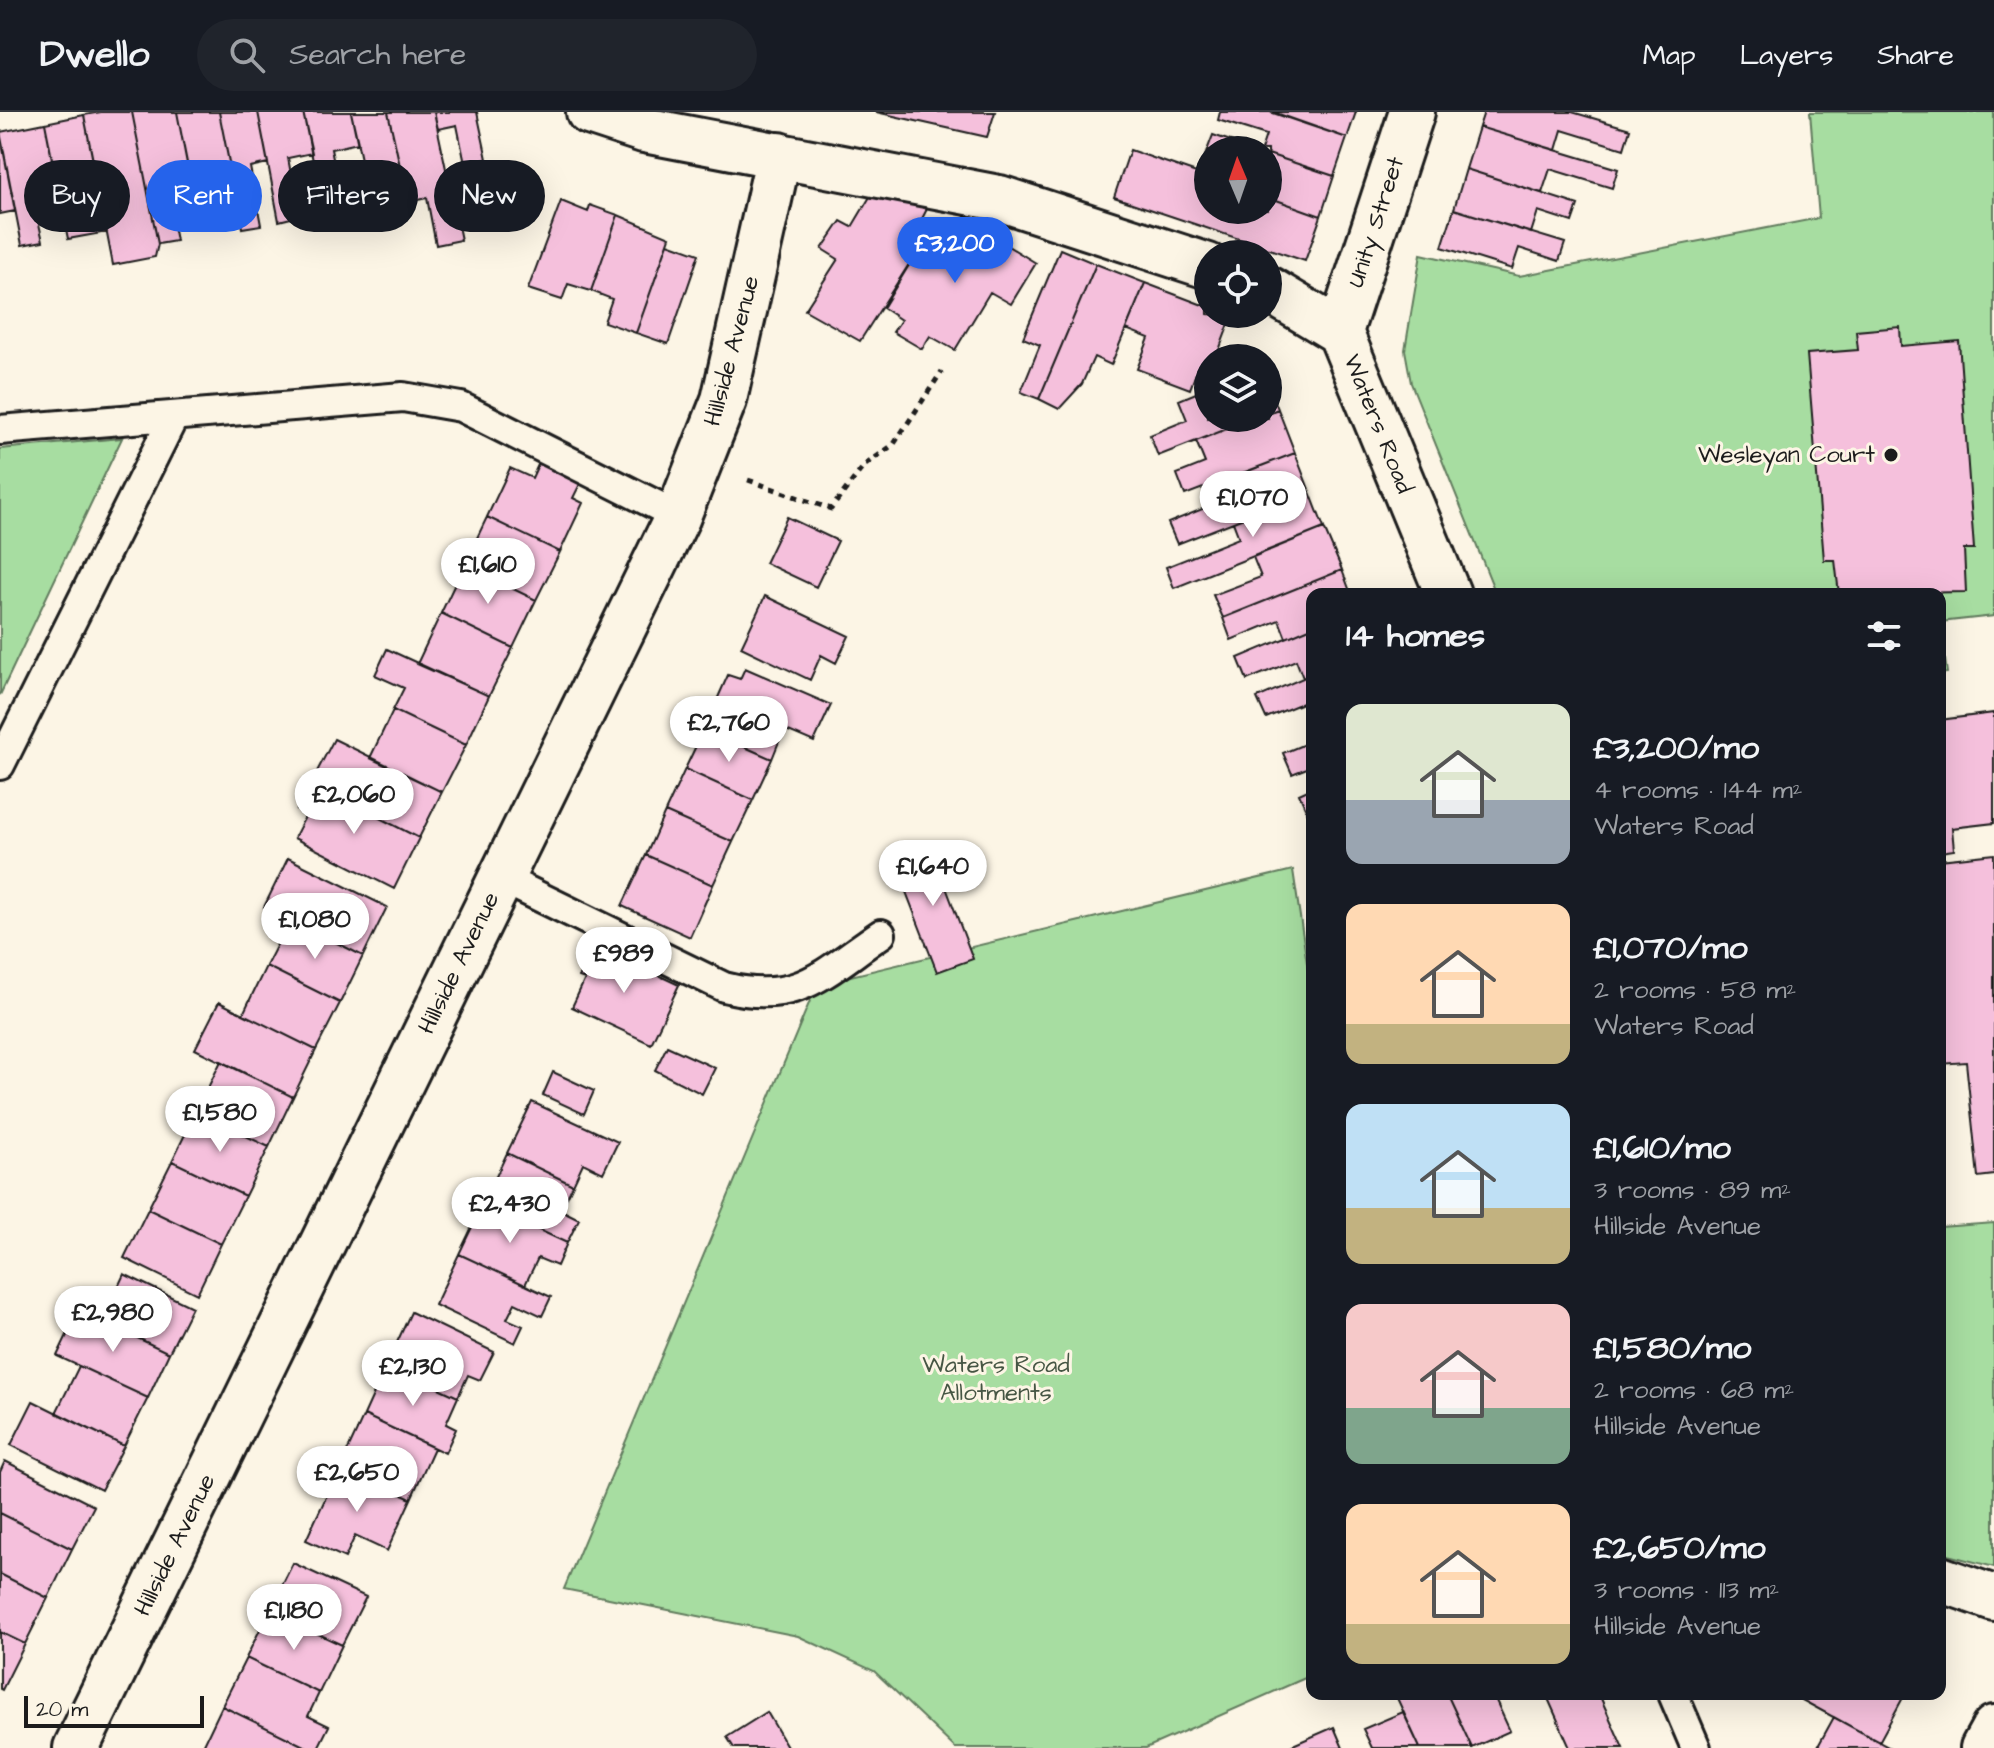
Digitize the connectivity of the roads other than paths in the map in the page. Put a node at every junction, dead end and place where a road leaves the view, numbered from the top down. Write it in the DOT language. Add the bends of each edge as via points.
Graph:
graph roads {
  1 [pos="589,112"];
  2 [pos="1412,112"];
  3 [pos="779,155"];
  4 [pos="1194,261"];
  5 [pos="1282,297"];
  6 [pos="1340,332"];
  7 [pos="174,416"];
  8 [pos="0,430"];
  9 [pos="678,516"];
  10 [pos="1446,588"];
  11 [pos="0,765"];
  12 [pos="501,878"];
  13 [pos="881,934"];
  14 [pos="1946,1581"];
  15 [pos="1994,1598"];
  16 [pos="1676,1700"];
  17 [pos="1994,1728"];
  18 [pos="76,1748"];
  19 [pos="1696,1748"];
  20 [pos="1983,1748"];
  1 -- 3 [label="street" via="644,130"];
  2 -- 6 [label="street, Unity Street"];
  3 -- 4 [label="street" via="999,198"];
  3 -- 9 [label="street, Hillside Avenue" via="724,400"];
  5 -- 6 [label="street, Waters Road"];
  6 -- 10 [label="street, Waters Road"];
  7 -- 8 [label="lane"];
  7 -- 9 [label="lane" via="403,397 461,407"];
  7 -- 11 [label="lane"];
  9 -- 12 [label="street, Hillside Avenue"];
  12 -- 13 [label="lane" via="724,987 753,995 805,986"];
  12 -- 18 [label="street, Hillside Avenue"];
  14 -- 15 [label="street"];
  16 -- 19 [label="lane"];
  17 -- 20 [label="street"];
}
